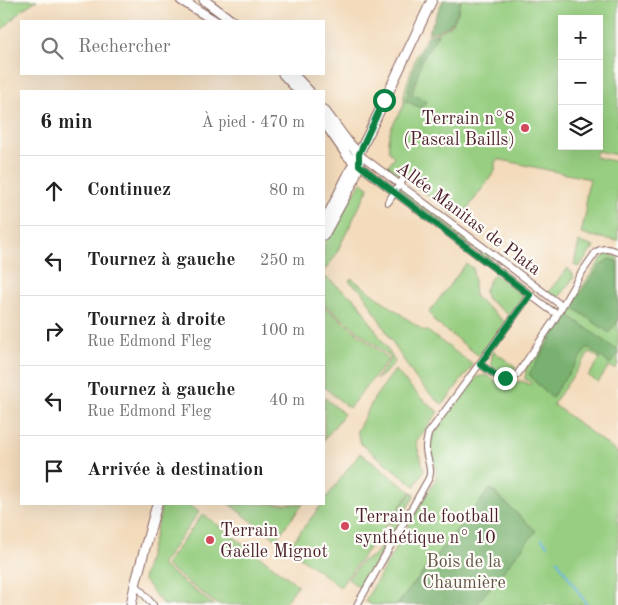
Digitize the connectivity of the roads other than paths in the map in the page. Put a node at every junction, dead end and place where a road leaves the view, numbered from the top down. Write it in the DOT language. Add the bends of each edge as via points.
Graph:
graph roads {
  1 [pos="181,0"];
  2 [pos="204,0"];
  3 [pos="432,0"];
  4 [pos="213,20"];
  5 [pos="231,20"];
  6 [pos="289,75"];
  7 [pos="298,90"];
  8 [pos="308,90"];
  9 [pos="325,111"];
  10 [pos="325,123"];
  11 [pos="365,140"];
  12 [pos="347,142"];
  13 [pos="357,160"];
  14 [pos="404,178"];
  15 [pos="399,184"];
  16 [pos="394,192"];
  17 [pos="388,202"];
  18 [pos="325,221"];
  19 [pos="325,233"];
  20 [pos="618,252"];
  21 [pos="530,295"];
  22 [pos="562,306"];
  23 [pos="557,314"];
  24 [pos="480,364"];
  25 [pos="157,505"];
  26 [pos="135,585"];
  27 [pos="131,605"];
  28 [pos="153,605"];
  29 [pos="357,605"];
  1 -- 4 [label="main road"];
  2 -- 5 [label="main road"];
  3 -- 11 [label="main road"];
  6 -- 7 [label="main road"];
  6 -- 8 [label="main road"];
  9 -- 12 [label="main road"];
  10 -- 13 [label="main road" via="348,155"];
  11 -- 12 [label="main road"];
  11 -- 13 [label="main road"];
  12 -- 13 [label="main road"];
  13 -- 15 [label="street, Allée Manitas de Plata"];
  13 -- 16 [label="street, Allée Manitas de Plata"];
  13 -- 18 [label="main road"];
  13 -- 19 [label="main road" via="352,185"];
  14 -- 15 [label="street"];
  15 -- 16 [label="street"];
  15 -- 22 [label="street, Allée Manitas de Plata"];
  16 -- 17 [label="street"];
  16 -- 21 [label="street, Allée Manitas de Plata"];
  20 -- 22 [label="street" via="607,248 596,252"];
  21 -- 23 [label="street, Allée Manitas de Plata"];
  21 -- 24 [label="street"];
  22 -- 23 [label="street"];
  23 -- 24 [label="street" via="517,375 498,377"];
  24 -- 29 [label="street" via="428,434 426,447 431,474"];
  25 -- 26 [label="main road"];
  26 -- 27 [label="main road"];
  26 -- 28 [label="street"];
}
